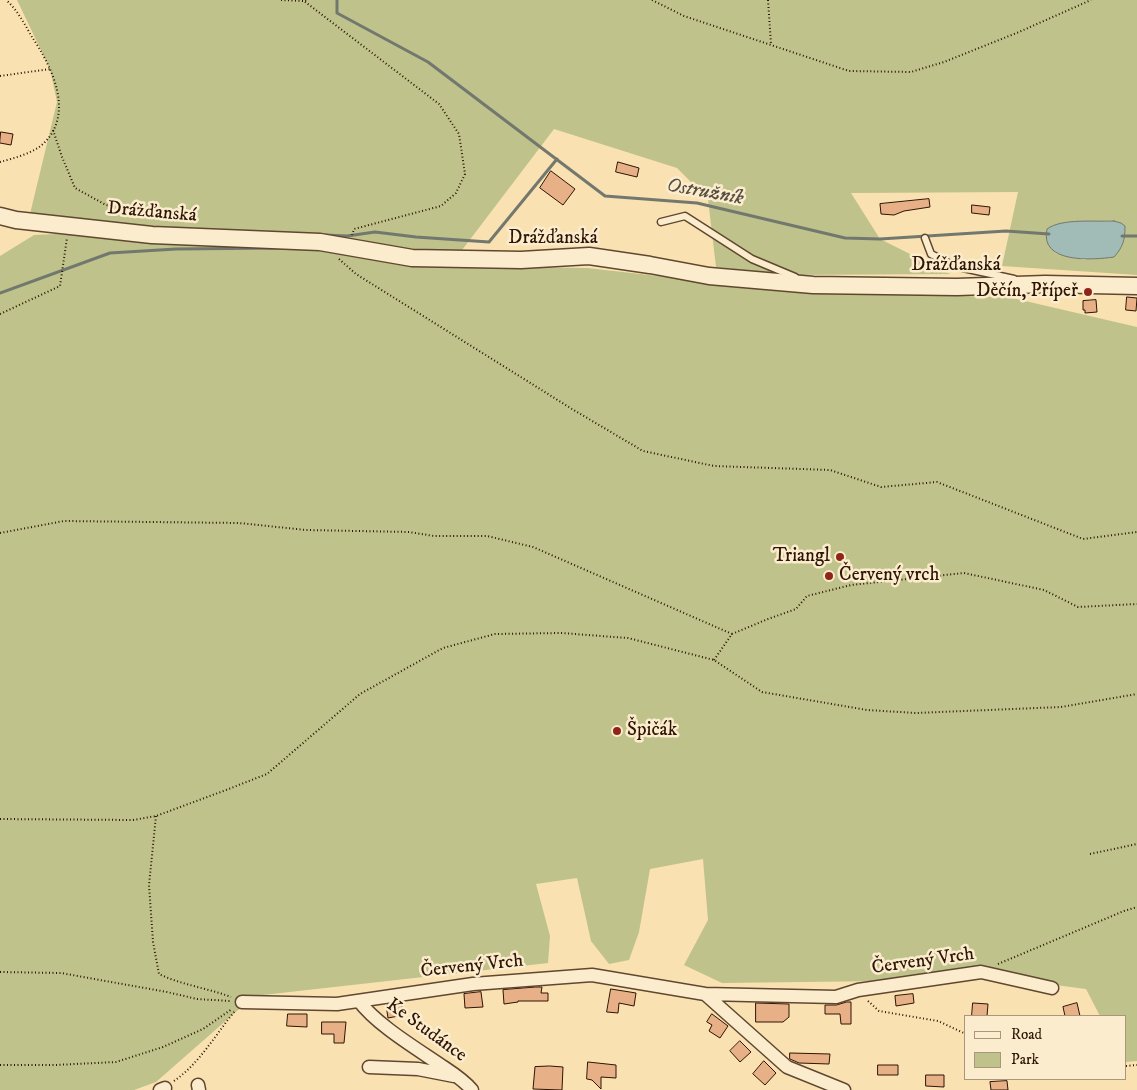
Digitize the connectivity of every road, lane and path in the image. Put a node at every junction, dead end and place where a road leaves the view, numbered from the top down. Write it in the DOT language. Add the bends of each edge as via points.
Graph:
graph roads {
  1 [pos="6,0"];
  2 [pos="281,0"];
  3 [pos="652,0"];
  4 [pos="768,0"];
  5 [pos="1091,0"];
  6 [pos="305,1"];
  7 [pos="771,44"];
  8 [pos="50,69"];
  9 [pos="0,76"];
  10 [pos="53,130"];
  11 [pos="0,162"];
  12 [pos="0,216"];
  13 [pos="662,222"];
  14 [pos="69,225"];
  15 [pos="152,235"];
  16 [pos="924,238"];
  17 [pos="343,253"];
  18 [pos="1045,284"];
  19 [pos="813,285"];
  20 [pos="1137,286"];
  21 [pos="0,314"];
  22 [pos="1137,532"];
  23 [pos="0,533"];
  24 [pos="1137,604"];
  25 [pos="732,634"];
  26 [pos="714,660"];
  27 [pos="1137,694"];
  28 [pos="156,816"];
  29 [pos="0,819"];
  30 [pos="1137,844"];
  31 [pos="1090,854"];
  32 [pos="1137,907"];
  33 [pos="0,972"];
  34 [pos="980,972"];
  35 [pos="1052,988"];
  36 [pos="858,990"];
  37 [pos="705,994"];
  38 [pos="360,1001"];
  39 [pos="242,1002"];
  40 [pos="964,1033"];
  41 [pos="0,1065"];
  42 [pos="370,1067"];
  43 [pos="458,1077"];
  44 [pos="162,1089"];
  45 [pos="472,1090"];
  46 [pos="844,1090"];
  1 -- 8 [label="path" via="40,48"];
  2 -- 6 [label="path"];
  3 -- 7 [label="path" via="684,16"];
  4 -- 7 [label="path"];
  5 -- 7 [label="path" via="944,62 911,72 849,71"];
  6 -- 17 [label="path" via="439,104 459,134 465,174 456,193 441,206 354,228"];
  8 -- 9 [label="path"];
  8 -- 10 [label="path" via="59,99 59,118"];
  10 -- 11 [label="path" via="45,143"];
  10 -- 15 [label="path" via="76,188 106,205 134,212"];
  12 -- 14 [label="street, Drážďanská"];
  13 -- 19 [label="lane" via="685,216 752,259"];
  14 -- 15 [label="street, Drážďanská"];
  14 -- 21 [label="path" via="60,286"];
  15 -- 17 [label="street, Drážďanská" via="320,242"];
  16 -- 18 [label="lane" via="931,254 954,266"];
  17 -- 19 [label="street, Drážďanská" via="521,260 589,256 709,276"];
  17 -- 22 [label="path" via="356,274 643,451 714,466 830,470 881,487 937,482 1083,539"];
  18 -- 19 [label="street, Drážďanská" via="957,287"];
  18 -- 20 [label="street, Drážďanská"];
  23 -- 25 [label="path" via="64,521 239,523 306,530 486,536 533,547"];
  24 -- 25 [label="path" via="1078,607 1044,590 964,573 851,585 807,596 796,609"];
  25 -- 26 [label="path"];
  26 -- 27 [label="path" via="762,692 867,710 916,713 1061,707"];
  26 -- 28 [label="path" via="628,638 560,633 495,634 443,648 360,694 267,774"];
  28 -- 29 [label="path" via="133,820"];
  28 -- 39 [label="path" via="149,884 159,974"];
  30 -- 31 [label="path"];
  32 -- 34 [label="path"];
  33 -- 39 [label="path" via="61,973 198,999"];
  34 -- 35 [label="street, Červený Vrch"];
  34 -- 36 [label="street, Červený Vrch"];
  36 -- 37 [label="street, Červený Vrch" via="836,998"];
  36 -- 40 [label="path, Červený Vrch" via="879,1011 938,1021"];
  37 -- 38 [label="street, Červený Vrch" via="592,975 473,984"];
  37 -- 46 [label="street" via="787,1067"];
  38 -- 39 [label="street, Červený Vrch" via="337,1004"];
  38 -- 43 [label="street, Ke Studánce" via="367,1012"];
  39 -- 41 [label="path" via="202,1029 163,1047 116,1062"];
  39 -- 44 [label="path" via="184,1074"];
  42 -- 43 [label="street" via="418,1069"];
  43 -- 45 [label="street, Ke Studánce"];
}
